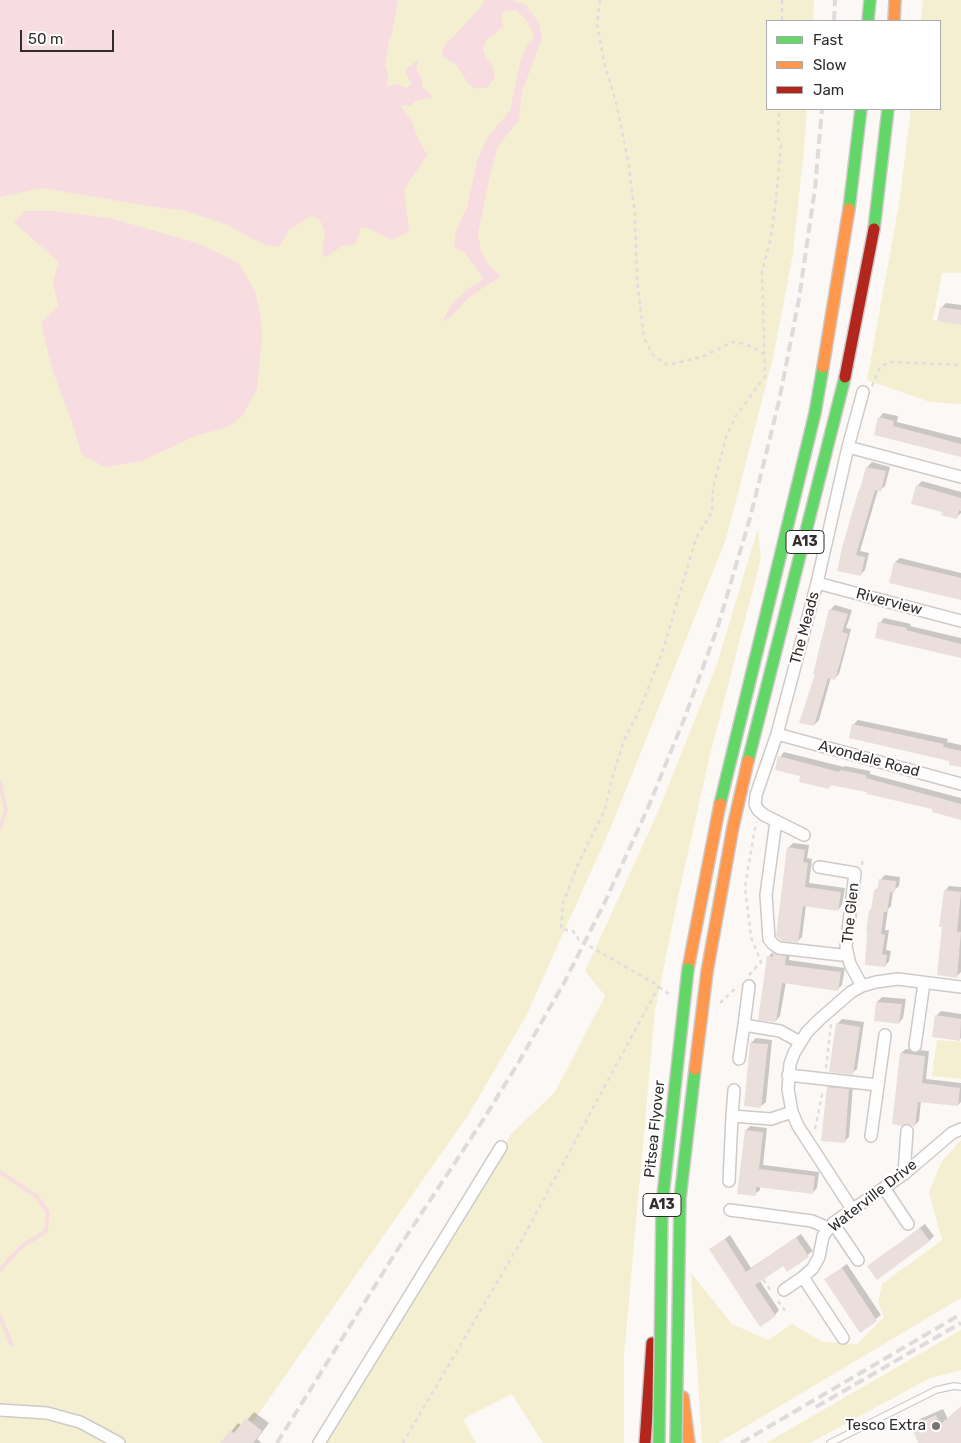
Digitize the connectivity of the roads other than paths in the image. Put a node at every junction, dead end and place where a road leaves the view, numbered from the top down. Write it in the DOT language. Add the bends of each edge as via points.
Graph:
graph roads {
  1 [pos="870,0"];
  2 [pos="895,0"];
  3 [pos="868,20"];
  4 [pos="894,20"];
  5 [pos="861,110"];
  6 [pos="888,110"];
  7 [pos="863,392"];
  8 [pos="848,447"];
  9 [pos="961,477"];
  10 [pos="817,583"];
  11 [pos="961,621"];
  12 [pos="777,734"];
  13 [pos="961,784"];
  14 [pos="776,821"];
  15 [pos="804,835"];
  16 [pos="819,867"];
  17 [pos="841,955"];
  18 [pos="746,982"];
  19 [pos="924,983"];
  20 [pos="862,986"];
  21 [pos="961,987"];
  22 [pos="744,1025"];
  23 [pos="885,1035"];
  24 [pos="800,1042"];
  25 [pos="915,1046"];
  26 [pos="739,1059"];
  27 [pos="788,1075"];
  28 [pos="878,1086"];
  29 [pos="734,1090"];
  30 [pos="792,1112"];
  31 [pos="732,1116"];
  32 [pos="961,1129"];
  33 [pos="907,1132"];
  34 [pos="871,1136"];
  35 [pos="501,1147"];
  36 [pos="904,1174"];
  37 [pos="729,1181"];
  38 [pos="884,1188"];
  39 [pos="662,1205"];
  40 [pos="852,1209"];
  41 [pos="730,1210"];
  42 [pos="908,1224"];
  43 [pos="831,1225"];
  44 [pos="858,1260"];
  45 [pos="803,1277"];
  46 [pos="784,1290"];
  47 [pos="843,1338"];
  48 [pos="678,1350"];
  49 [pos="961,1387"];
  50 [pos="0,1410"];
  51 [pos="119,1443"];
  52 [pos="319,1443"];
  53 [pos="645,1443"];
  54 [pos="659,1443"];
  55 [pos="676,1443"];
  56 [pos="689,1443"];
  57 [pos="830,1443"];
  1 -- 3 [label="highway"];
  2 -- 4 [label="highway"];
  5 -- 39 [label="highway, Pitsea Flyover / A13, bridge" via="847,224 815,413 715,823 688,969"];
  6 -- 48 [label="highway, A13, bridge" via="872,235 853,342 735,818 707,972 680,1199"];
  7 -- 8 [label="street, The Meads"];
  8 -- 9 [label="street"];
  8 -- 10 [label="street, The Meads"];
  10 -- 11 [label="street, Riverview"];
  10 -- 12 [label="street, The Meads"];
  12 -- 13 [label="street, Avondale Road"];
  12 -- 14 [label="street, The Meads" via="755,804 758,810"];
  14 -- 15 [label="street"];
  14 -- 17 [label="street" via="766,895 769,939 779,948"];
  16 -- 20 [label="street, The Glen" via="855,873 846,947 850,964"];
  18 -- 22 [label="street"];
  19 -- 20 [label="street" via="893,980"];
  19 -- 21 [label="street"];
  19 -- 25 [label="street"];
  20 -- 24 [label="street" via="834,1006"];
  22 -- 24 [label="street" via="780,1031"];
  22 -- 26 [label="street"];
  23 -- 28 [label="street"];
  24 -- 27 [label="street"];
  27 -- 28 [label="street"];
  27 -- 30 [label="street"];
  28 -- 34 [label="street"];
  29 -- 31 [label="street"];
  30 -- 31 [label="street" via="771,1119"];
  30 -- 40 [label="street"];
  31 -- 37 [label="street"];
  32 -- 36 [label="street, Waterville Drive" via="934,1147"];
  33 -- 36 [label="street"];
  35 -- 52 [label="street"];
  36 -- 38 [label="street, Waterville Drive"];
  38 -- 40 [label="street, Waterville Drive"];
  38 -- 42 [label="street"];
  39 -- 53 [label="highway, A13, bridge"];
  39 -- 54 [label="highway, Pitsea Flyover / A13, bridge"];
  40 -- 43 [label="street, Waterville Drive"];
  41 -- 43 [label="street"];
  43 -- 44 [label="street"];
  43 -- 45 [label="street, Waterville Drive" via="823,1236 816,1263"];
  45 -- 46 [label="street, Waterville Drive"];
  45 -- 47 [label="street"];
  48 -- 55 [label="highway, A13, bridge"];
  48 -- 56 [label="highway, A13, bridge"];
  49 -- 57 [label="lane" via="936,1390"];
  50 -- 51 [label="street" via="47,1413 80,1422"];
}
